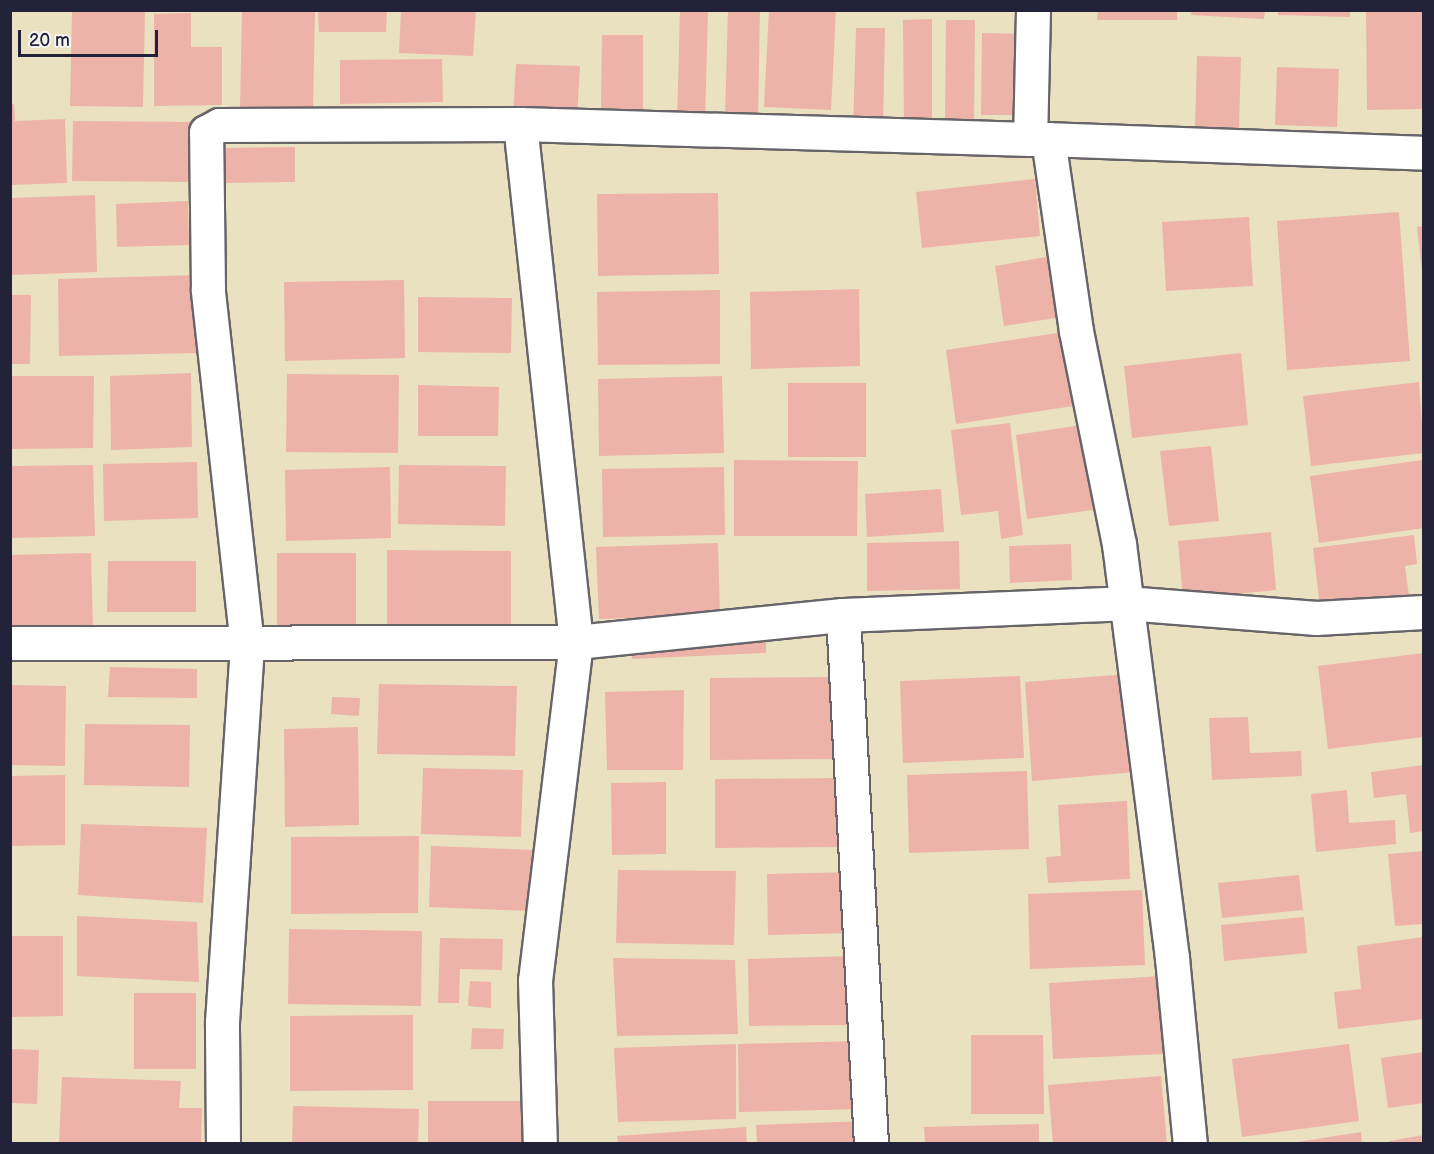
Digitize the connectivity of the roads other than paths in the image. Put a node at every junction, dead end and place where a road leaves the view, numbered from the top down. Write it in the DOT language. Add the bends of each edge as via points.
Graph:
graph roads {
  1 [pos="1033,10"];
  2 [pos="520,124"];
  3 [pos="1039,139"];
  4 [pos="1424,153"];
  5 [pos="1126,603"];
  6 [pos="1424,612"];
  7 [pos="843,615"];
  8 [pos="576,642"];
  9 [pos="10,643"];
  10 [pos="247,645"];
  11 [pos="223,1143"];
  12 [pos="540,1143"];
  13 [pos="871,1143"];
  14 [pos="1190,1143"];
  1 -- 3 [label="street"];
  2 -- 3 [label="street"];
  2 -- 8 [label="street"];
  2 -- 10 [label="street" via="219,125 206,132 208,290"];
  3 -- 4 [label="street"];
  3 -- 5 [label="street" via="1119,544"];
  5 -- 6 [label="street" via="1316,618"];
  5 -- 7 [label="street"];
  5 -- 14 [label="street" via="1172,958"];
  7 -- 8 [label="street"];
  7 -- 13 [label="street"];
  8 -- 10 [label="street"];
  8 -- 12 [label="street" via="535,980"];
  9 -- 10 [label="street"];
  10 -- 11 [label="street" via="222,1022"];
}
